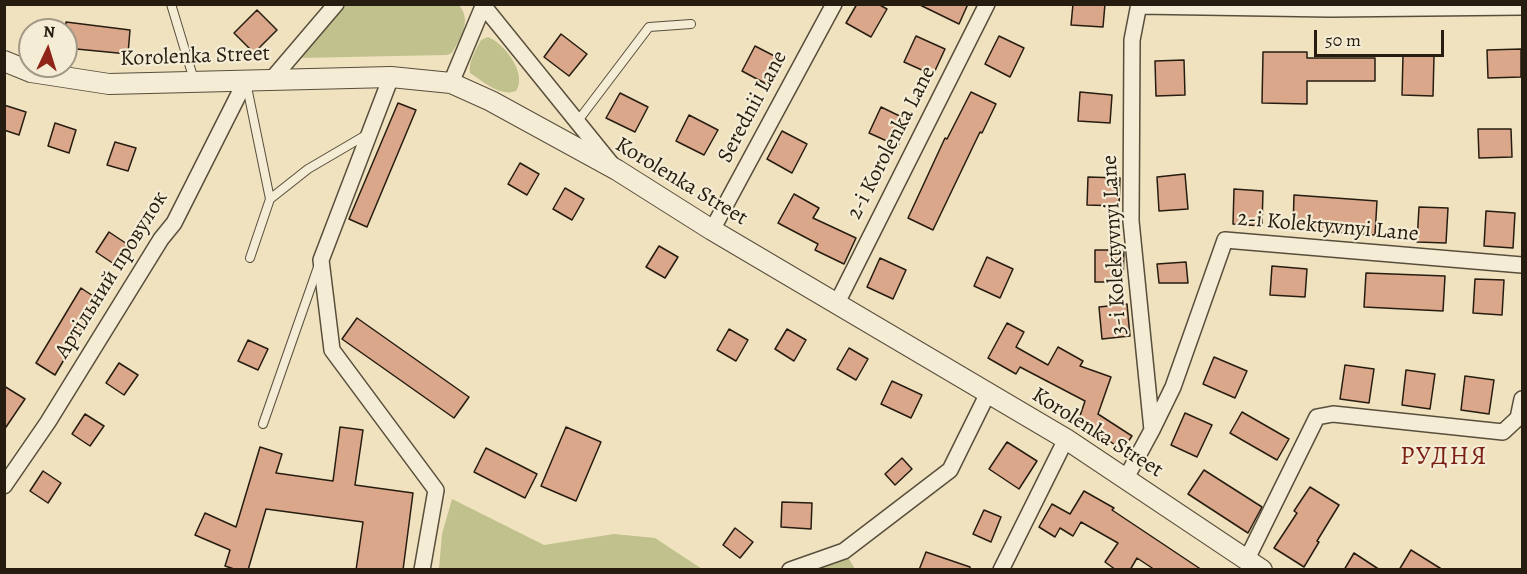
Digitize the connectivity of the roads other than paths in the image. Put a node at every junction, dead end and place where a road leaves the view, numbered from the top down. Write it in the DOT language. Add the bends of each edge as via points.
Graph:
graph roads {
  1 [pos="171,4"];
  2 [pos="336,4"];
  3 [pos="834,4"];
  4 [pos="987,4"];
  5 [pos="483,5"];
  6 [pos="1140,5"];
  7 [pos="1330,7"];
  8 [pos="1522,7"];
  9 [pos="691,24"];
  10 [pos="4,62"];
  11 [pos="392,77"];
  12 [pos="272,79"];
  13 [pos="246,80"];
  14 [pos="194,81"];
  15 [pos="451,82"];
  16 [pos="578,122"];
  17 [pos="369,133"];
  18 [pos="617,170"];
  19 [pos="270,199"];
  20 [pos="712,230"];
  21 [pos="250,258"];
  22 [pos="321,260"];
  23 [pos="1522,265"];
  24 [pos="837,303"];
  25 [pos="988,393"];
  26 [pos="1522,399"];
  27 [pos="263,424"];
  28 [pos="1152,430"];
  29 [pos="1066,439"];
  30 [pos="1126,478"];
  31 [pos="4,486"];
  32 [pos="1255,565"];
  33 [pos="422,570"];
  34 [pos="790,570"];
  35 [pos="1000,570"];
  1 -- 14 [label="lane"];
  2 -- 12 [label="street"];
  3 -- 20 [label="street, Serednii Lane"];
  4 -- 24 [label="street, 2-i Korolenka Lane"];
  5 -- 15 [label="street"];
  5 -- 16 [label="street"];
  6 -- 7 [label="street"];
  6 -- 28 [label="street, 3-i Kolektyvnyi Lane" via="1132,40 1131,221"];
  7 -- 8 [label="street"];
  9 -- 16 [label="lane" via="649,27"];
  10 -- 14 [label="street, Korolenka Street" via="31,72 109,84"];
  11 -- 12 [label="street, Korolenka Street"];
  11 -- 15 [label="street, Korolenka Street"];
  11 -- 17 [label="street"];
  12 -- 13 [label="street, Korolenka Street"];
  13 -- 14 [label="street, Korolenka Street"];
  13 -- 19 [label="lane"];
  13 -- 31 [label="street, Артільний провулок" via="174,223"];
  15 -- 18 [label="street, Korolenka Street"];
  16 -- 18 [label="street"];
  17 -- 19 [label="lane" via="308,169"];
  17 -- 22 [label="street"];
  18 -- 20 [label="street, Korolenka Street"];
  19 -- 21 [label="lane"];
  20 -- 24 [label="street, Korolenka Street"];
  22 -- 27 [label="lane"];
  22 -- 33 [label="street" via="332,350 436,490"];
  23 -- 28 [label="street, 2-i Kolektyvnyi Lane" via="1226,240 1173,387"];
  24 -- 25 [label="street, Korolenka Street"];
  25 -- 29 [label="street, Korolenka Street"];
  25 -- 34 [label="street" via="950,470 844,551"];
  26 -- 32 [label="street" via="1518,418 1503,432 1333,414 1317,417"];
  28 -- 30 [label="street"];
  29 -- 30 [label="street, Korolenka Street"];
  29 -- 35 [label="street"];
  30 -- 32 [label="street, Korolenka Street"];
}
